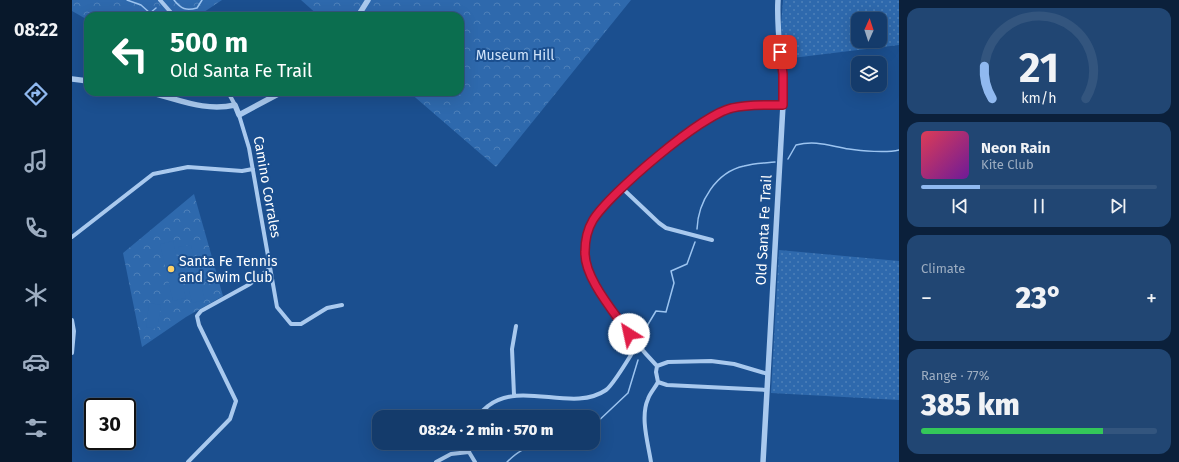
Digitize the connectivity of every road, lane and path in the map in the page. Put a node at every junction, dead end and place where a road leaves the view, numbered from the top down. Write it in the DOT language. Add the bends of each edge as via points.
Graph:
graph roads {
  1 [pos="160,0"];
  2 [pos="368,0"];
  3 [pos="778,0"];
  4 [pos="170,12"];
  5 [pos="360,12"];
  6 [pos="72,79"];
  7 [pos="84,80"];
  8 [pos="163,96"];
  9 [pos="230,96"];
  10 [pos="275,96"];
  11 [pos="235,105"];
  12 [pos="783,105"];
  13 [pos="239,115"];
  14 [pos="253,169"];
  15 [pos="622,188"];
  16 [pos="72,237"];
  17 [pos="712,240"];
  18 [pos="269,269"];
  19 [pos="342,305"];
  20 [pos="72,320"];
  21 [pos="516,326"];
  22 [pos="637,345"];
  23 [pos="72,353"];
  24 [pos="657,366"];
  25 [pos="768,374"];
  26 [pos="658,382"];
  27 [pos="767,390"];
  28 [pos="514,396"];
  29 [pos="483,410"];
  30 [pos="469,452"];
  31 [pos="188,462"];
  32 [pos="436,462"];
  33 [pos="475,462"];
  34 [pos="651,462"];
  35 [pos="763,462"];
  1 -- 4 [label="street"];
  2 -- 5 [label="street"];
  3 -- 12 [label="street, Old Santa Fe Trail" via="777,28 783,74"];
  6 -- 7 [label="street"];
  8 -- 11 [label="street" via="206,107"];
  9 -- 11 [label="street, Camino Corrales"];
  10 -- 13 [label="street"];
  11 -- 13 [label="street, Camino Corrales"];
  12 -- 15 [label="street" via="731,108 715,116 666,148"];
  12 -- 25 [label="street, Old Santa Fe Trail"];
  13 -- 14 [label="street, Camino Corrales"];
  14 -- 16 [label="street" via="242,171 188,167 153,174"];
  14 -- 18 [label="street, Camino Corrales"];
  15 -- 17 [label="street" via="666,228"];
  15 -- 22 [label="street" via="594,219 587,232 584,253 596,286"];
  18 -- 19 [label="street, Camino Corrales" via="277,307 291,324 300,324 326,308"];
  18 -- 31 [label="street" via="250,284 201,311 197,316 198,326 236,401 230,419"];
  20 -- 23 [label="street"];
  21 -- 28 [label="street" via="512,349"];
  22 -- 24 [label="street"];
  22 -- 28 [label="street" via="607,390 590,398"];
  24 -- 25 [label="street" via="668,362 711,361 734,364"];
  24 -- 26 [label="street"];
  25 -- 27 [label="street, Old Santa Fe Trail"];
  26 -- 27 [label="street" via="674,386"];
  26 -- 34 [label="street" via="648,398 645,416"];
  27 -- 35 [label="street, Old Santa Fe Trail"];
  28 -- 29 [label="street" via="496,400"];
  30 -- 32 [label="street" via="451,454"];
  30 -- 33 [label="street"];
}
